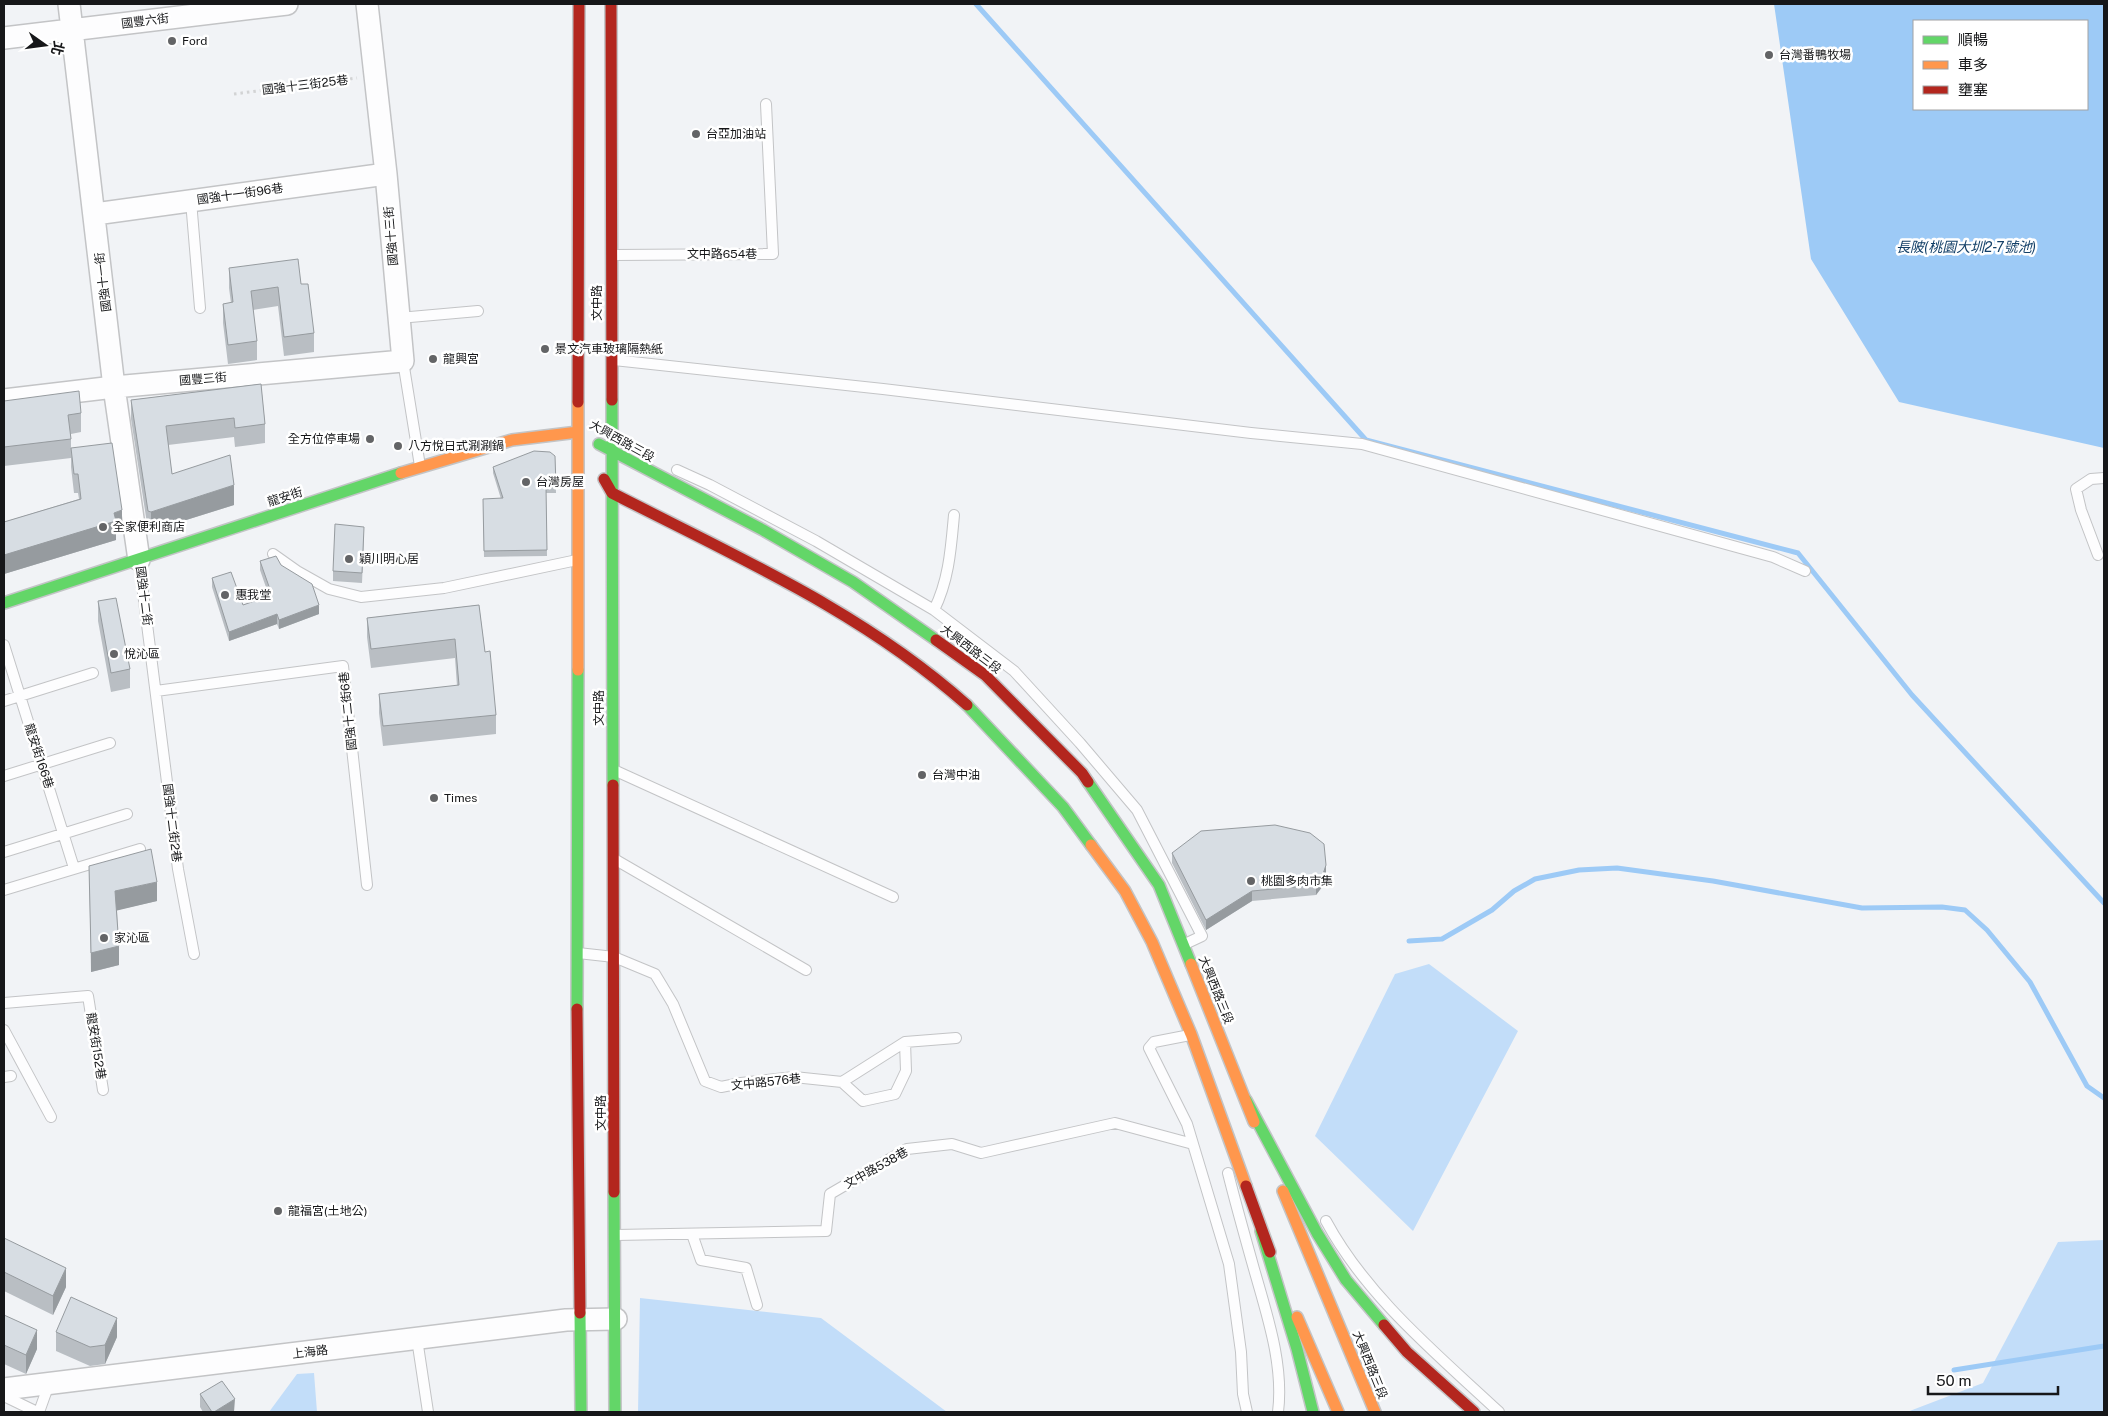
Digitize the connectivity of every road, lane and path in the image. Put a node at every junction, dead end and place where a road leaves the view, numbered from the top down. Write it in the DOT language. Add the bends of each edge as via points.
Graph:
graph roads {
  1 [pos="69,4"];
  2 [pos="287,4"];
  3 [pos="367,4"];
  4 [pos="579,4"];
  5 [pos="611,4"];
  6 [pos="72,30"];
  7 [pos="4,38"];
  8 [pos="375,76"];
  9 [pos="234,94"];
  10 [pos="766,104"];
  11 [pos="386,174"];
  12 [pos="191,201"];
  13 [pos="95,214"];
  14 [pos="611,255"];
  15 [pos="200,308"];
  16 [pos="478,311"];
  17 [pos="399,318"];
  18 [pos="611,360"];
  19 [pos="403,361"];
  20 [pos="114,387"];
  21 [pos="4,400"];
  22 [pos="578,432"];
  23 [pos="588,450"];
  24 [pos="612,451"];
  25 [pos="640,466"];
  26 [pos="420,467"];
  27 [pos="597,467"];
  28 [pos="2104,478"];
  29 [pos="612,493"];
  30 [pos="954,515"];
  31 [pos="273,554"];
  32 [pos="2098,555"];
  33 [pos="139,560"];
  34 [pos="578,560"];
  35 [pos="1805,571"];
  36 [pos="4,603"];
  37 [pos="934,610"];
  38 [pos="4,644"];
  39 [pos="93,673"];
  40 [pos="156,692"];
  41 [pos="20,696"];
  42 [pos="4,701"];
  43 [pos="110,743"];
  44 [pos="42,764"];
  45 [pos="613,770"];
  46 [pos="4,776"];
  47 [pos="127,814"];
  48 [pos="64,834"];
  49 [pos="140,849"];
  50 [pos="4,852"];
  51 [pos="613,858"];
  52 [pos="74,868"];
  53 [pos="367,884"];
  54 [pos="4,890"];
  55 [pos="893,897"];
  56 [pos="1184,945"];
  57 [pos="577,952"];
  58 [pos="194,954"];
  59 [pos="614,958"];
  60 [pos="806,970"];
  61 [pos="1197,980"];
  62 [pos="1195,998"];
  63 [pos="4,1003"];
  64 [pos="1193,1016"];
  65 [pos="4,1030"];
  66 [pos="1191,1034"];
  67 [pos="956,1038"];
  68 [pos="905,1042"];
  69 [pos="1244,1068"];
  70 [pos="842,1082"];
  71 [pos="102,1090"];
  72 [pos="1246,1100"];
  73 [pos="52,1117"];
  74 [pos="1193,1144"];
  75 [pos="1319,1208"];
  76 [pos="1261,1231"];
  77 [pos="692,1234"];
  78 [pos="615,1235"];
  79 [pos="757,1305"];
  80 [pos="616,1319"];
  81 [pos="581,1320"];
  82 [pos="417,1339"];
  83 [pos="49,1384"];
  84 [pos="4,1390"];
  85 [pos="4,1396"];
  86 [pos="1313,1407"];
  87 [pos="38,1412"];
  88 [pos="428,1412"];
  89 [pos="581,1412"];
  90 [pos="615,1412"];
  91 [pos="1247,1412"];
  92 [pos="1278,1412"];
  93 [pos="1338,1412"];
  94 [pos="1375,1412"];
  95 [pos="1474,1412"];
  96 [pos="1499,1412"];
  1 -- 6 [label="street, 國強十一街"];
  2 -- 6 [label="street, 國豐六街"];
  3 -- 8 [label="street, 國強十三街"];
  4 -- 22 [label="main road, 文中路"];
  5 -- 14 [label="main road, 文中路"];
  6 -- 7 [label="street, 國豐六街"];
  6 -- 13 [label="street, 國強十一街"];
  8 -- 9 [label="path, 國強十三街25巷"];
  8 -- 11 [label="street, 國強十三街"];
  10 -- 14 [label="lane, 文中路654巷" via="773,254"];
  11 -- 12 [label="street, 國強十一街96巷"];
  11 -- 17 [label="street, 國強十三街"];
  12 -- 13 [label="street, 國強十一街96巷"];
  12 -- 15 [label="lane"];
  13 -- 20 [label="street, 國強十一街"];
  14 -- 18 [label="main road, 文中路"];
  16 -- 17 [label="lane"];
  17 -- 19 [label="street, 國強十三街"];
  18 -- 24 [label="main road, 文中路"];
  18 -- 35 [label="lane" via="1362,444 1774,557"];
  19 -- 20 [label="street, 國豐三街"];
  19 -- 26 [label="lane, 國強十三街"];
  20 -- 21 [label="street, 國豐三街"];
  20 -- 33 [label="street, 國強十一街"];
  22 -- 23 [label="main road, 大興西路三段"];
  22 -- 24 [label="main road, 大興西路三段"];
  22 -- 26 [label="main road, 龍安街" via="512,440"];
  22 -- 34 [label="main road, 文中路"];
  24 -- 25 [label="main road, 大興西路三段"];
  24 -- 29 [label="main road, 文中路"];
  25 -- 37 [label="lane" via="663,464 710,485 816,541"];
  25 -- 56 [label="main road, 大興西路三段" via="763,530 853,582 985,675 1082,772 1158,885"];
  26 -- 33 [label="main road, 龍安街"];
  27 -- 29 [label="main road"];
  28 -- 32 [label="lane" via="2092,478 2076,489"];
  29 -- 45 [label="main road, 文中路"];
  29 -- 66 [label="main road" via="815,596 908,657 978,714 1063,807 1125,891 1152,942"];
  30 -- 37 [label="lane" via="944,590"];
  31 -- 34 [label="lane" via="329,589 361,597 444,588"];
  33 -- 36 [label="main road, 龍安街"];
  33 -- 40 [label="lane, 國強十二街"];
  34 -- 57 [label="main road, 文中路"];
  37 -- 56 [label="lane" via="1014,671 1137,810 1202,936"];
  38 -- 41 [label="lane, 龍安街166巷"];
  39 -- 41 [label="lane"];
  40 -- 53 [label="lane, 國強十二街6巷" via="343,666"];
  40 -- 58 [label="lane, 國強十二街2巷" via="178,869"];
  41 -- 42 [label="lane"];
  41 -- 44 [label="lane, 龍安街166巷"];
  43 -- 44 [label="lane"];
  44 -- 46 [label="lane"];
  44 -- 48 [label="lane, 龍安街166巷"];
  45 -- 51 [label="main road, 文中路"];
  45 -- 55 [label="lane"];
  47 -- 48 [label="lane"];
  48 -- 50 [label="lane"];
  48 -- 52 [label="lane, 龍安街166巷"];
  49 -- 52 [label="lane"];
  51 -- 59 [label="main road, 文中路"];
  51 -- 60 [label="lane"];
  52 -- 54 [label="lane"];
  56 -- 61 [label="main road, 大興西路三段"];
  57 -- 59 [label="lane, 文中路576巷"];
  57 -- 81 [label="main road, 文中路"];
  59 -- 70 [label="lane, 文中路576巷" via="655,974 673,1004 705,1081 721,1087 794,1077"];
  59 -- 78 [label="main road, 文中路"];
  61 -- 62 [label="lane"];
  61 -- 69 [label="lane"];
  61 -- 72 [label="main road, 大興西路三段"];
  63 -- 71 [label="lane, 龍安街152巷" via="88,996"];
  64 -- 66 [label="lane"];
  65 -- 73 [label="lane"];
  66 -- 74 [label="lane" via="1154,1042 1149,1048 1187,1124"];
  66 -- 76 [label="main road"];
  66 -- 92 [label="lane" via="1266,1310 1277,1362"];
  67 -- 68 [label="lane"];
  68 -- 70 [label="lane"];
  68 -- 70 [label="lane" via="906,1071 895,1094 863,1101"];
  72 -- 94 [label="main road, 大興西路三段"];
  72 -- 95 [label="main road" via="1346,1280 1407,1352"];
  74 -- 77 [label="lane, 文中路538巷" via="1115,1123 981,1153 952,1144 907,1149 830,1194 826,1231"];
  74 -- 91 [label="lane" via="1229,1264"];
  75 -- 96 [label="lane" via="1359,1272 1385,1302"];
  76 -- 86 [label="main road"];
  76 -- 93 [label="main road"];
  77 -- 78 [label="lane, 文中路538巷"];
  77 -- 79 [label="lane" via="702,1260 746,1268"];
  78 -- 80 [label="main road, 文中路"];
  80 -- 81 [label="street, 上海路"];
  80 -- 90 [label="main road, 文中路"];
  81 -- 82 [label="street, 上海路"];
  81 -- 89 [label="main road, 文中路"];
  82 -- 83 [label="street, 上海路"];
  82 -- 88 [label="lane"];
  83 -- 84 [label="street, 上海路"];
  83 -- 87 [label="lane"];
  85 -- 87 [label="lane"];
}
